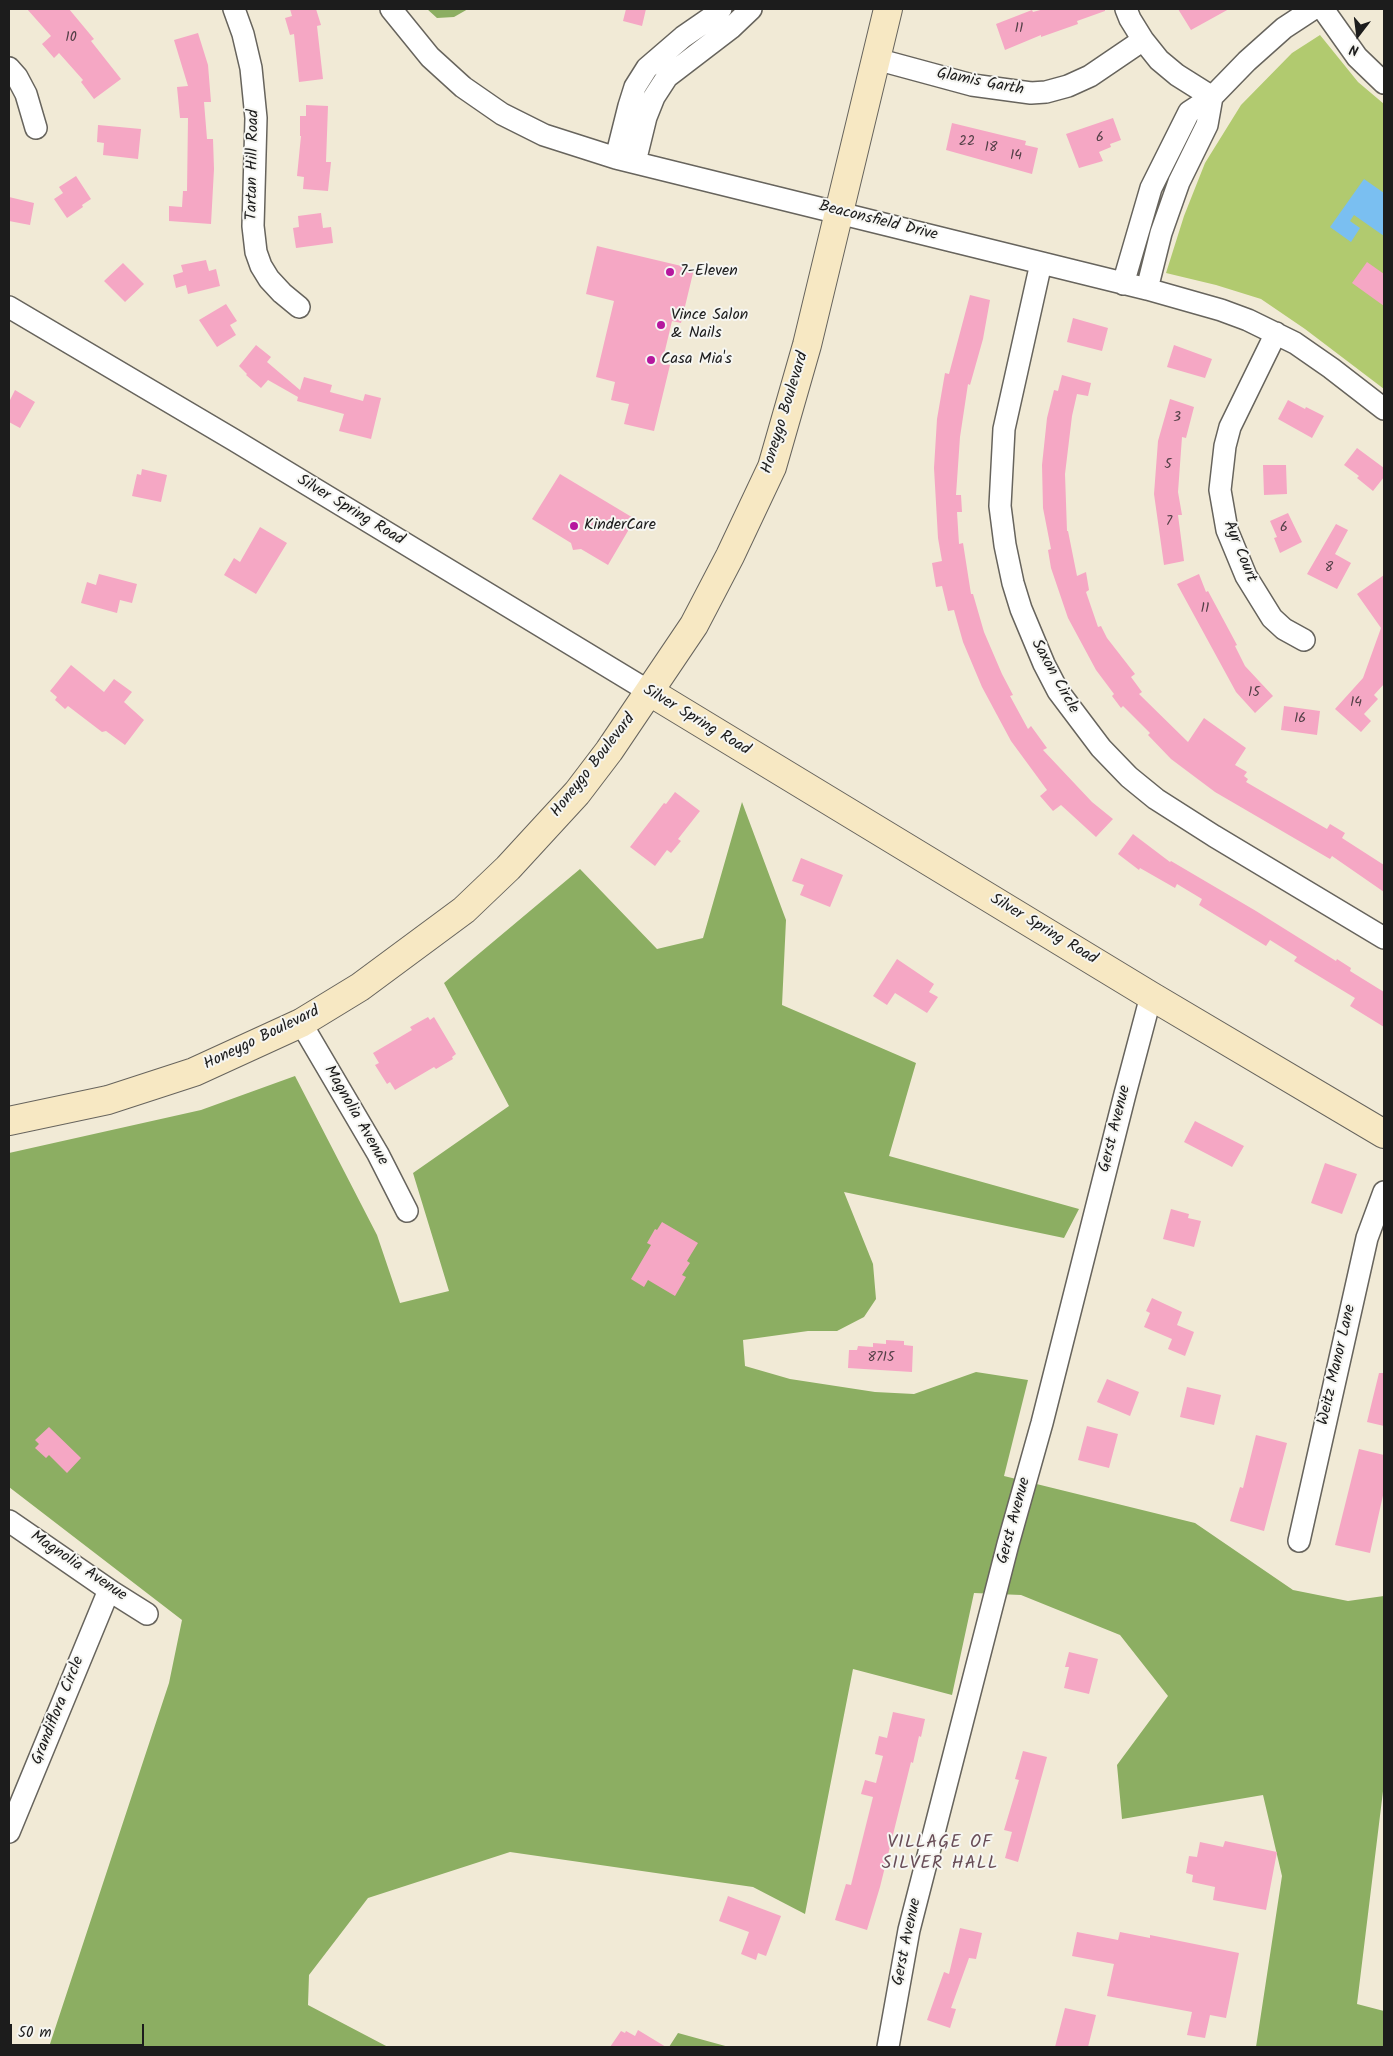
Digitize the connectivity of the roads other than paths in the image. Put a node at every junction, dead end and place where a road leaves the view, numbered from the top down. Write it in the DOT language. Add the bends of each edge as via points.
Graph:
graph roads {
  1 [pos="234,9"];
  2 [pos="391,9"];
  3 [pos="721,9"];
  4 [pos="751,9"];
  5 [pos="888,9"];
  6 [pos="1126,9"];
  7 [pos="1313,9"];
  8 [pos="1323,9"];
  9 [pos="1143,40"];
  10 [pos="876,59"];
  11 [pos="9,68"];
  12 [pos="1384,83"];
  13 [pos="1212,97"];
  14 [pos="36,128"];
  15 [pos="626,160"];
  16 [pos="838,212"];
  17 [pos="1041,263"];
  18 [pos="1123,284"];
  19 [pos="1146,289"];
  20 [pos="9,307"];
  21 [pos="299,307"];
  22 [pos="1276,332"];
  23 [pos="1384,409"];
  24 [pos="1304,640"];
  25 [pos="650,692"];
  26 [pos="1384,938"];
  27 [pos="1152,996"];
  28 [pos="301,1023"];
  29 [pos="9,1121"];
  30 [pos="1384,1134"];
  31 [pos="1384,1192"];
  32 [pos="407,1211"];
  33 [pos="9,1520"];
  34 [pos="1299,1541"];
  35 [pos="109,1590"];
  36 [pos="147,1614"];
  37 [pos="9,1832"];
  38 [pos="888,2047"];
  1 -- 21 [label="street, Tartan Hill Road" via="251,68 256,118 253,226 256,252 269,279"];
  2 -- 15 [label="street, Beaconsfield Drive" via="441,67 496,110 544,135"];
  3 -- 15 [label="street" via="647,68 632,97 621,130"];
  4 -- 15 [label="street" via="667,77 654,97"];
  5 -- 10 [label="main road, Honeygo Boulevard"];
  6 -- 9 [label="street"];
  7 -- 13 [label="street" via="1284,28"];
  8 -- 12 [label="street" via="1357,56"];
  9 -- 10 [label="street, Glamis Garth" via="1090,76 1046,92 1003,91 972,85"];
  9 -- 13 [label="street" via="1177,75"];
  10 -- 16 [label="main road, Honeygo Boulevard"];
  11 -- 14 [label="street" via="26,94"];
  13 -- 18 [label="street" via="1189,112 1151,188"];
  13 -- 19 [label="street" via="1207,125 1179,182"];
  15 -- 16 [label="street, Beaconsfield Drive"];
  16 -- 17 [label="street, Beaconsfield Drive"];
  16 -- 25 [label="main road, Honeygo Boulevard" via="807,345 772,467 694,625"];
  17 -- 18 [label="street, Beaconsfield Drive"];
  17 -- 26 [label="street, Saxon Circle" via="1004,429 1000,506 1013,583 1044,664 1064,699 1101,748 1156,799"];
  18 -- 19 [label="street, Beaconsfield Drive"];
  19 -- 22 [label="street, Beaconsfield Drive" via="1221,310"];
  20 -- 25 [label="street, Silver Spring Road"];
  22 -- 23 [label="street, Beaconsfield Drive" via="1312,354"];
  22 -- 24 [label="street, Ayr Court" via="1230,427 1220,490 1227,530 1246,576 1272,618"];
  25 -- 27 [label="main road, Silver Spring Road"];
  25 -- 28 [label="main road, Honeygo Boulevard" via="577,793 464,910 360,987"];
  27 -- 30 [label="main road, Silver Spring Road"];
  27 -- 38 [label="street, Gerst Avenue" via="909,1930"];
  28 -- 29 [label="main road, Honeygo Boulevard" via="194,1072 108,1100"];
  28 -- 32 [label="street, Magnolia Avenue" via="378,1154"];
  31 -- 34 [label="street, Weitz Manor Lane" via="1367,1238"];
  33 -- 35 [label="street, Magnolia Avenue"];
  35 -- 36 [label="street, Magnolia Avenue"];
  35 -- 37 [label="street, Grandiflora Circle"];
}
